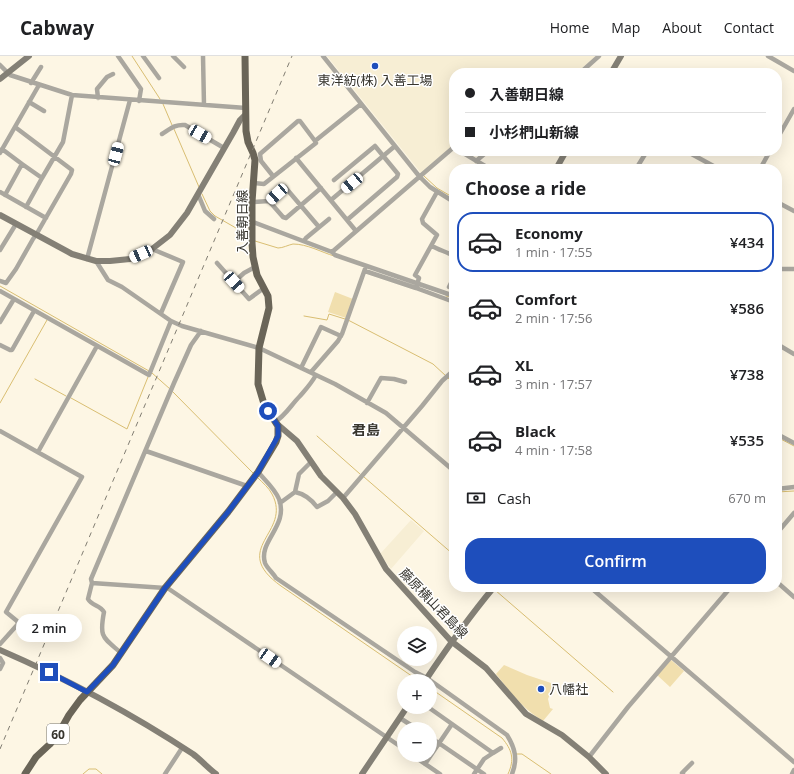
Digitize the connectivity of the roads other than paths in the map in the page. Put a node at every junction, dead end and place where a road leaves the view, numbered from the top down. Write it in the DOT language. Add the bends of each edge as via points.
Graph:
graph roads {
  1 [pos="29,56"];
  2 [pos="118,56"];
  3 [pos="144,56"];
  4 [pos="173,56"];
  5 [pos="203,56"];
  6 [pos="245,56"];
  7 [pos="323,56"];
  8 [pos="599,56"];
  9 [pos="620,56"];
  10 [pos="768,56"];
  11 [pos="0,65"];
  12 [pos="41,67"];
  13 [pos="184,68"];
  14 [pos="586,68"];
  15 [pos="614,68"];
  16 [pos="794,71"];
  17 [pos="7,73"];
  18 [pos="113,74"];
  19 [pos="159,78"];
  20 [pos="0,79"];
  21 [pos="31,83"];
  22 [pos="39,85"];
  23 [pos="72,95"];
  24 [pos="98,98"];
  25 [pos="130,100"];
  26 [pos="139,101"];
  27 [pos="29,102"];
  28 [pos="361,104"];
  29 [pos="204,105"];
  30 [pos="246,108"];
  31 [pos="794,109"];
  32 [pos="44,111"];
  33 [pos="245,116"];
  34 [pos="15,127"];
  35 [pos="782,130"];
  36 [pos="162,134"];
  37 [pos="315,141"];
  38 [pos="394,146"];
  39 [pos="224,148"];
  40 [pos="1,151"];
  41 [pos="449,151"];
  42 [pos="55,156"];
  43 [pos="383,156"];
  44 [pos="468,156"];
  45 [pos="482,156"];
  46 [pos="695,156"];
  47 [pos="296,158"];
  48 [pos="476,161"];
  49 [pos="22,164"];
  50 [pos="481,164"];
  51 [pos="709,164"];
  52 [pos="273,176"];
  53 [pos="419,176"];
  54 [pos="42,178"];
  55 [pos="334,180"];
  56 [pos="254,183"];
  57 [pos="321,188"];
  58 [pos="437,192"];
  59 [pos="2,193"];
  60 [pos="198,194"];
  61 [pos="449,199"];
  62 [pos="331,200"];
  63 [pos="269,201"];
  64 [pos="252,202"];
  65 [pos="301,205"];
  66 [pos="782,205"];
  67 [pos="26,207"];
  68 [pos="794,212"];
  69 [pos="0,215"];
  70 [pos="46,218"];
  71 [pos="214,219"];
  72 [pos="329,219"];
  73 [pos="347,220"];
  74 [pos="252,222"];
  75 [pos="16,224"];
  76 [pos="319,227"];
  77 [pos="356,231"];
  78 [pos="36,235"];
  79 [pos="304,241"];
  80 [pos="432,246"];
  81 [pos="152,249"];
  82 [pos="0,250"];
  83 [pos="332,252"];
  84 [pos="449,253"];
  85 [pos="87,259"];
  86 [pos="96,261"];
  87 [pos="217,264"];
  88 [pos="367,265"];
  89 [pos="255,267"];
  90 [pos="782,269"];
  91 [pos="794,269"];
  92 [pos="365,271"];
  93 [pos="0,281"];
  94 [pos="234,282"];
  95 [pos="418,283"];
  96 [pos="264,288"];
  97 [pos="416,288"];
  98 [pos="0,291"];
  99 [pos="449,294"];
  100 [pos="14,299"];
  101 [pos="449,300"];
  102 [pos="34,311"];
  103 [pos="161,313"];
  104 [pos="171,321"];
  105 [pos="0,322"];
  106 [pos="200,331"];
  107 [pos="341,336"];
  108 [pos="0,345"];
  109 [pos="97,346"];
  110 [pos="782,347"];
  111 [pos="259,348"];
  112 [pos="794,354"];
  113 [pos="301,368"];
  114 [pos="311,372"];
  115 [pos="316,375"];
  116 [pos="449,375"];
  117 [pos="405,382"];
  118 [pos="367,402"];
  119 [pos="275,422"];
  120 [pos="404,427"];
  121 [pos="0,431"];
  122 [pos="782,437"];
  123 [pos="794,444"];
  124 [pos="146,451"];
  125 [pos="38,452"];
  126 [pos="311,462"];
  127 [pos="449,467"];
  128 [pos="258,472"];
  129 [pos="248,486"];
  130 [pos="794,487"];
  131 [pos="782,488"];
  132 [pos="295,492"];
  133 [pos="337,492"];
  134 [pos="343,498"];
  135 [pos="280,504"];
  136 [pos="794,513"];
  137 [pos="782,527"];
  138 [pos="92,583"];
  139 [pos="782,586"];
  140 [pos="165,587"];
  141 [pos="490,592"];
  142 [pos="596,592"];
  143 [pos="727,592"];
  144 [pos="794,597"];
  145 [pos="451,641"];
  146 [pos="0,644"];
  147 [pos="0,650"];
  148 [pos="122,653"];
  149 [pos="671,657"];
  150 [pos="0,658"];
  151 [pos="0,670"];
  152 [pos="418,674"];
  153 [pos="430,674"];
  154 [pos="437,688"];
  155 [pos="87,692"];
  156 [pos="437,713"];
  157 [pos="403,714"];
  158 [pos="400,718"];
  159 [pos="406,722"];
  160 [pos="452,724"];
  161 [pos="387,737"];
  162 [pos="397,744"];
  163 [pos="439,744"];
  164 [pos="182,748"];
  165 [pos="502,748"];
  166 [pos="493,753"];
  167 [pos="589,757"];
  168 [pos="422,762"];
  169 [pos="794,762"];
  170 [pos="692,763"];
  171 [pos="425,764"];
  172 [pos="477,769"];
  173 [pos="794,770"];
  174 [pos="25,774"];
  175 [pos="165,774"];
  176 [pos="216,774"];
  177 [pos="362,774"];
  178 [pos="440,774"];
  179 [pos="474,774"];
  180 [pos="484,774"];
  181 [pos="512,774"];
  182 [pos="606,774"];
  183 [pos="683,774"];
  184 [pos="792,774"];
  1 -- 17 [label="street"];
  2 -- 26 [label="street" via="141,89"];
  3 -- 19 [label="street"];
  4 -- 13 [label="street"];
  5 -- 29 [label="street"];
  6 -- 30 [label="main road, 入善朝日線 / 60"];
  7 -- 28 [label="street"];
  8 -- 14 [label="street"];
  9 -- 15 [label="street"];
  10 -- 16 [label="street"];
  11 -- 17 [label="street"];
  12 -- 21 [label="street"];
  17 -- 20 [label="street"];
  17 -- 21 [label="street"];
  18 -- 24 [label="street" via="97,89"];
  21 -- 22 [label="street"];
  22 -- 23 [label="street"];
  22 -- 27 [label="street"];
  23 -- 24 [label="street"];
  23 -- 42 [label="street" via="63,142"];
  24 -- 25 [label="street"];
  25 -- 26 [label="street"];
  25 -- 85 [label="street"];
  26 -- 29 [label="street"];
  27 -- 32 [label="street"];
  27 -- 34 [label="street"];
  28 -- 37 [label="street"];
  28 -- 38 [label="street"];
  29 -- 30 [label="street"];
  30 -- 33 [label="main road, 入善朝日線 / 60"];
  31 -- 35 [label="street"];
  33 -- 39 [label="street"];
  33 -- 56 [label="main road, 入善朝日線 / 60" via="248,142 255,160"];
  34 -- 40 [label="street"];
  34 -- 42 [label="street"];
  36 -- 39 [label="street" via="179,124 185,125"];
  37 -- 47 [label="street" via="316,143"];
  37 -- 52 [label="street" via="298,121 260,154 261,161"];
  38 -- 43 [label="street"];
  38 -- 53 [label="street"];
  39 -- 60 [label="street"];
  40 -- 49 [label="street"];
  41 -- 53 [label="street"];
  42 -- 54 [label="street"];
  42 -- 70 [label="street" via="72,170"];
  43 -- 55 [label="street" via="375,146"];
  43 -- 62 [label="street"];
  43 -- 73 [label="street" via="398,174 397,177"];
  44 -- 48 [label="street"];
  45 -- 48 [label="street"];
  46 -- 51 [label="street"];
  47 -- 52 [label="street"];
  47 -- 57 [label="street"];
  48 -- 50 [label="street"];
  49 -- 54 [label="street"];
  49 -- 59 [label="street"];
  52 -- 56 [label="street" via="264,184"];
  53 -- 58 [label="street"];
  53 -- 77 [label="street"];
  54 -- 67 [label="street"];
  56 -- 64 [label="main road, 入善朝日線 / 60"];
  57 -- 62 [label="street"];
  57 -- 65 [label="street"];
  58 -- 61 [label="street"];
  58 -- 80 [label="street" via="422,219 423,223 437,235"];
  59 -- 67 [label="street"];
  60 -- 71 [label="street" via="205,210"];
  60 -- 81 [label="street" via="170,236"];
  62 -- 73 [label="street"];
  63 -- 64 [label="street"];
  63 -- 65 [label="street" via="286,218"];
  63 -- 65 [label="street" via="285,187"];
  64 -- 74 [label="main road, 入善朝日線 / 60"];
  65 -- 76 [label="street"];
  66 -- 68 [label="street"];
  67 -- 70 [label="street"];
  69 -- 75 [label="street"];
  70 -- 78 [label="street"];
  72 -- 76 [label="street"];
  73 -- 77 [label="street"];
  74 -- 79 [label="street"];
  74 -- 89 [label="main road, 入善朝日線 / 60"];
  75 -- 78 [label="street"];
  75 -- 82 [label="street"];
  76 -- 79 [label="street"];
  77 -- 83 [label="street"];
  78 -- 85 [label="street"];
  78 -- 93 [label="street" via="6,283"];
  79 -- 83 [label="street"];
  80 -- 84 [label="street"];
  80 -- 95 [label="street" via="416,275 419,278"];
  81 -- 86 [label="street" via="130,259"];
  81 -- 103 [label="street" via="183,262"];
  83 -- 88 [label="street"];
  85 -- 86 [label="street"];
  86 -- 103 [label="street" via="108,280"];
  87 -- 94 [label="street"];
  88 -- 92 [label="street"];
  88 -- 95 [label="street"];
  89 -- 94 [label="street"];
  89 -- 96 [label="main road, 入善朝日線 / 60"];
  90 -- 91 [label="street"];
  92 -- 97 [label="street"];
  92 -- 107 [label="street"];
  94 -- 96 [label="street" via="249,299"];
  95 -- 97 [label="street"];
  95 -- 99 [label="street"];
  96 -- 111 [label="main road, 入善朝日線 / 60" via="269,308"];
  97 -- 101 [label="street"];
  98 -- 100 [label="street"];
  100 -- 102 [label="street"];
  100 -- 105 [label="street"];
  102 -- 108 [label="street" via="12,350"];
  102 -- 109 [label="street"];
  103 -- 104 [label="street"];
  104 -- 106 [label="street"];
  104 -- 109 [label="street" via="149,374"];
  106 -- 111 [label="street"];
  106 -- 124 [label="street" via="191,345"];
  107 -- 113 [label="street" via="321,327"];
  107 -- 114 [label="street"];
  109 -- 125 [label="street"];
  110 -- 112 [label="street"];
  111 -- 113 [label="street"];
  111 -- 119 [label="main road, 入善朝日線 / 60" via="258,384 264,404"];
  113 -- 114 [label="street"];
  114 -- 115 [label="street"];
  115 -- 118 [label="street"];
  115 -- 119 [label="street" via="310,386 283,417"];
  116 -- 120 [label="street"];
  117 -- 118 [label="street" via="381,378"];
  118 -- 120 [label="street"];
  119 -- 126 [label="street, 藤原横山君島線" via="297,441"];
  119 -- 128 [label="main road, 入善朝日線 / 60" via="278,426 278,436"];
  120 -- 127 [label="street"];
  120 -- 134 [label="street"];
  121 -- 125 [label="street"];
  122 -- 123 [label="street"];
  124 -- 129 [label="street"];
  124 -- 138 [label="street" via="91,579"];
  125 -- 146 [label="street" via="82,477 6,612 18,624"];
  126 -- 132 [label="street" via="299,474"];
  126 -- 133 [label="street, 藤原横山君島線" via="320,476"];
  128 -- 129 [label="main road, 入善朝日線 / 60"];
  128 -- 135 [label="street" via="279,498"];
  129 -- 140 [label="main road, 入善朝日線 / 60"];
  130 -- 131 [label="street"];
  132 -- 133 [label="street" via="301,493 317,507"];
  132 -- 135 [label="street"];
  133 -- 134 [label="street, 藤原横山君島線"];
  134 -- 145 [label="street, 藤原横山君島線" via="386,569"];
  135 -- 152 [label="street" via="281,516 264,553 265,564 276,578"];
  136 -- 137 [label="street"];
  138 -- 140 [label="street"];
  138 -- 148 [label="street" via="88,599 104,612 104,638"];
  139 -- 144 [label="street"];
  140 -- 148 [label="main road, 入善朝日線 / 60"];
  140 -- 161 [label="street"];
  141 -- 145 [label="street"];
  142 -- 149 [label="street"];
  143 -- 149 [label="street"];
  145 -- 153 [label="street"];
  145 -- 167 [label="street, 藤原横山君島線" via="486,668 526,714 562,735"];
  147 -- 155 [label="street"];
  148 -- 155 [label="main road, 入善朝日線 / 60"];
  149 -- 167 [label="street"];
  149 -- 169 [label="street"];
  150 -- 151 [label="street" via="3,663"];
  154 -- 181 [label="street" via="506,735 513,745 516,758"];
  155 -- 164 [label="street"];
  155 -- 174 [label="main road, 入善朝日線 / 60"];
  156 -- 160 [label="street"];
  157 -- 158 [label="street"];
  158 -- 159 [label="street"];
  158 -- 161 [label="street"];
  160 -- 163 [label="street"];
  160 -- 166 [label="street"];
  161 -- 162 [label="street"];
  161 -- 177 [label="street"];
  163 -- 171 [label="street"];
  163 -- 172 [label="street"];
  164 -- 175 [label="street"];
  164 -- 176 [label="street"];
  165 -- 166 [label="street"];
  166 -- 172 [label="street" via="484,759"];
  167 -- 182 [label="street, 藤原横山君島線"];
  168 -- 171 [label="street"];
  170 -- 183 [label="street"];
  171 -- 178 [label="street"];
  172 -- 179 [label="street"];
  172 -- 180 [label="street"];
  173 -- 184 [label="street"];
}
